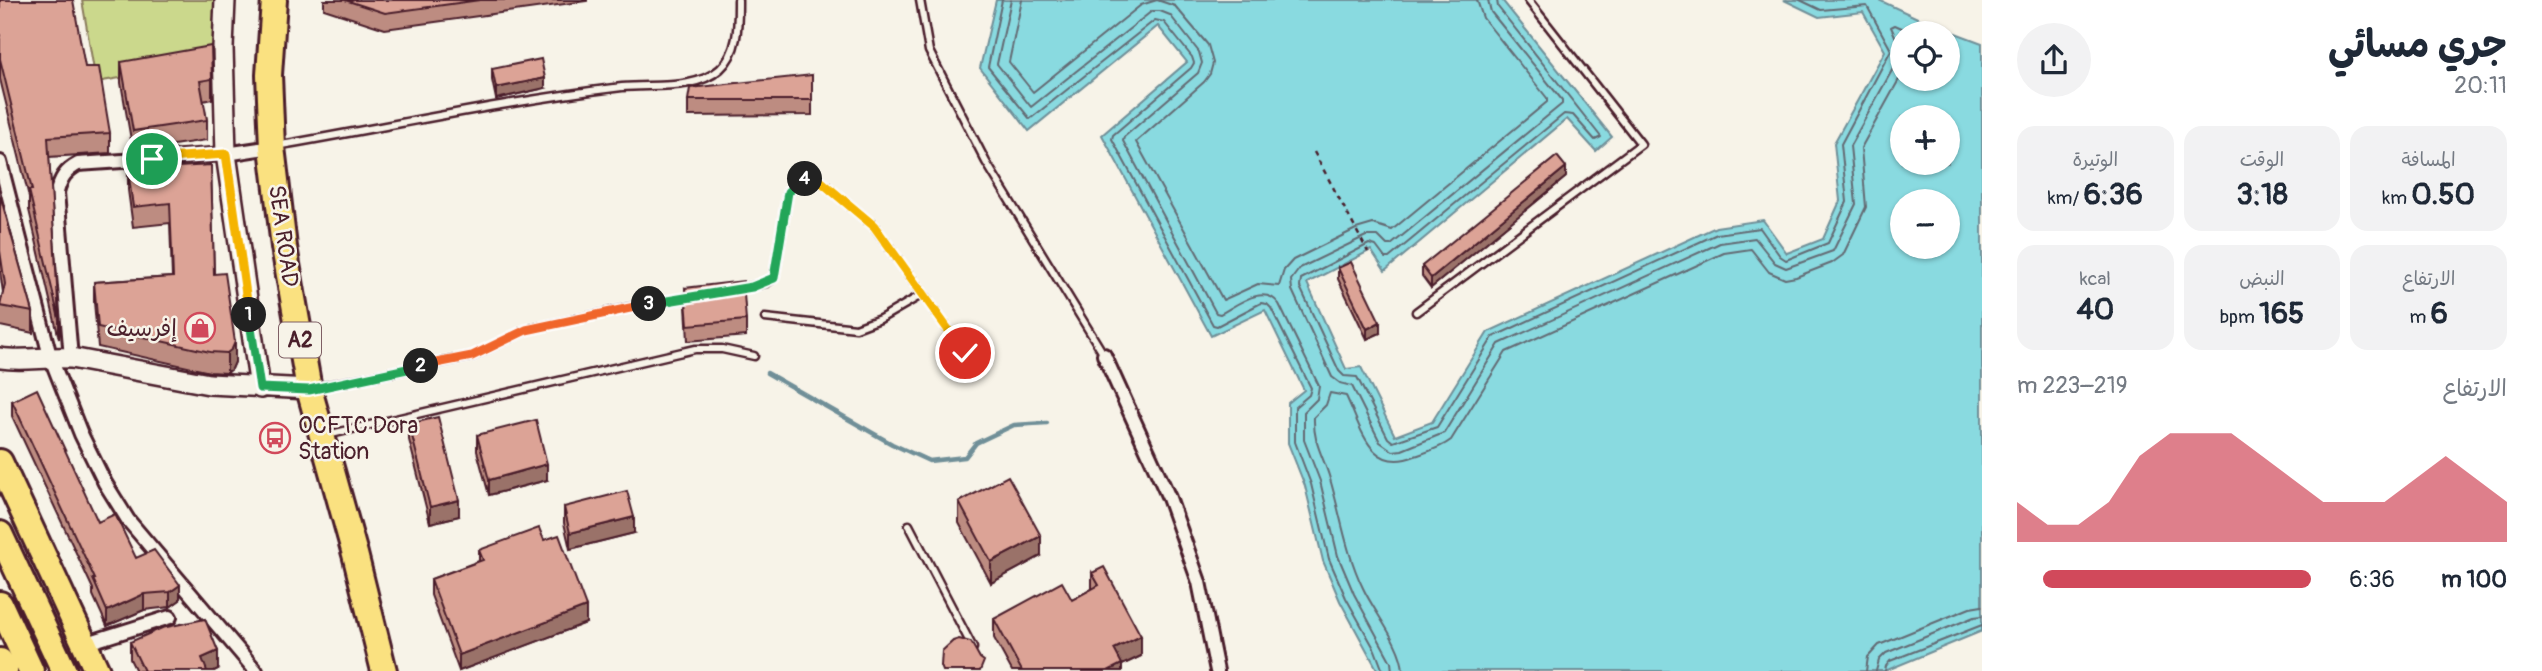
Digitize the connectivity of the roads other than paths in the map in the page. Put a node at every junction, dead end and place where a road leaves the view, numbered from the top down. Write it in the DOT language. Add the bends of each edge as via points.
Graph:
graph roads {
  1 [pos="225,0"];
  2 [pos="274,0"];
  3 [pos="738,0"];
  4 [pos="919,0"];
  5 [pos="1528,0"];
  6 [pos="272,147"];
  7 [pos="226,154"];
  8 [pos="0,162"];
  9 [pos="727,291"];
  10 [pos="923,294"];
  11 [pos="702,295"];
  12 [pos="1416,312"];
  13 [pos="765,318"];
  14 [pos="965,353"];
  15 [pos="1104,355"];
  16 [pos="50,356"];
  17 [pos="754,356"];
  18 [pos="0,358"];
  19 [pos="71,358"];
  20 [pos="260,388"];
  21 [pos="309,390"];
  22 [pos="322,436"];
  23 [pos="0,462"];
  24 [pos="909,525"];
  25 [pos="0,534"];
  26 [pos="0,604"];
  27 [pos="170,617"];
  28 [pos="84,644"];
  29 [pos="979,659"];
  30 [pos="0,661"];
  31 [pos="5,671"];
  32 [pos="31,671"];
  33 [pos="64,671"];
  34 [pos="97,671"];
  35 [pos="256,671"];
  36 [pos="384,671"];
  37 [pos="1217,671"];
  1 -- 7 [label="street"];
  2 -- 6 [label="highway, SEA ROAD / A2" via="269,75"];
  3 -- 6 [label="lane" via="732,55 700,81 622,87"];
  4 -- 15 [label="lane" via="929,51 986,162"];
  5 -- 12 [label="lane" via="1641,144"];
  6 -- 7 [label="street"];
  6 -- 21 [label="highway, SEA ROAD / A2"];
  7 -- 19 [label="street" via="78,164 68,169 57,192"];
  7 -- 20 [label="street"];
  8 -- 16 [label="street"];
  9 -- 10 [label="lane" via="774,278 788,192 807,178 818,179 874,226"];
  10 -- 13 [label="lane" via="856,328"];
  10 -- 14 [label="lane"];
  11 -- 21 [label="lane" via="526,330 472,356"];
  15 -- 37 [label="street" via="1169,498 1199,582"];
  16 -- 18 [label="street"];
  16 -- 19 [label="street"];
  16 -- 35 [label="street" via="81,434 128,520"];
  17 -- 22 [label="lane" via="695,349"];
  19 -- 20 [label="street" via="209,384"];
  20 -- 21 [label="street"];
  21 -- 22 [label="highway, SEA ROAD / A2"];
  22 -- 36 [label="highway, SEA ROAD / A2"];
  23 -- 28 [label="highway"];
  24 -- 29 [label="lane"];
  25 -- 33 [label="highway"];
  26 -- 32 [label="highway"];
  27 -- 28 [label="street"];
  28 -- 34 [label="highway"];
  30 -- 31 [label="highway"];
}
